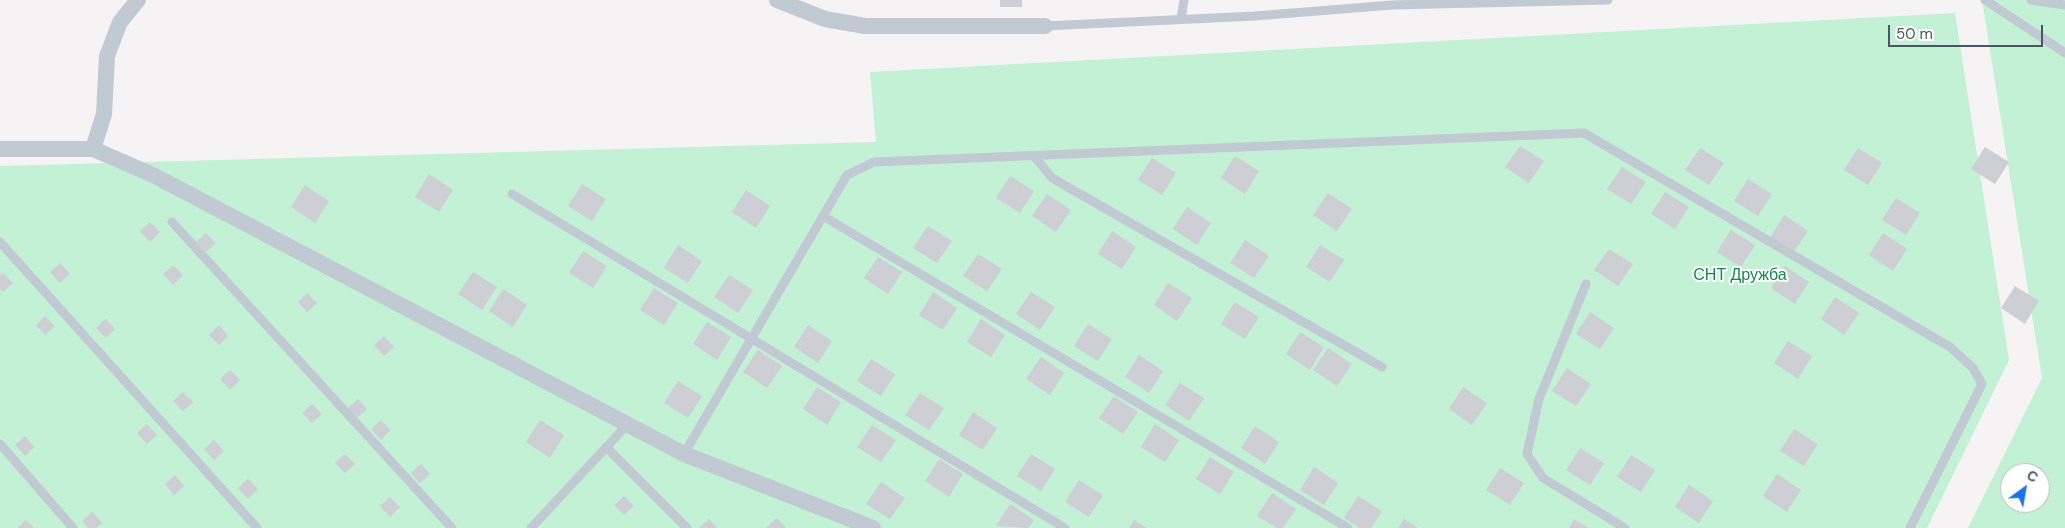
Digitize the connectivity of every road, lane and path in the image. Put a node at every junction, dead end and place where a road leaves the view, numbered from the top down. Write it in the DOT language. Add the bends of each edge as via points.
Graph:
graph roads {
  1 [pos="138,0"];
  2 [pos="777,0"];
  3 [pos="1184,0"];
  4 [pos="1608,0"];
  5 [pos="1985,0"];
  6 [pos="2031,0"];
  7 [pos="2065,5"];
  8 [pos="1181,19"];
  9 [pos="1045,26"];
  10 [pos="2065,53"];
  11 [pos="0,149"];
  12 [pos="93,149"];
  13 [pos="1034,156"];
  14 [pos="512,194"];
  15 [pos="823,216"];
  16 [pos="172,222"];
  17 [pos="0,242"];
  18 [pos="1586,284"];
  19 [pos="752,338"];
  20 [pos="1382,367"];
  21 [pos="627,425"];
  22 [pos="0,444"];
  23 [pos="606,447"];
  24 [pos="684,454"];
  25 [pos="73,528"];
  26 [pos="256,528"];
  27 [pos="452,528"];
  28 [pos="531,528"];
  29 [pos="687,528"];
  30 [pos="872,528"];
  31 [pos="1065,528"];
  32 [pos="1348,528"];
  33 [pos="1625,528"];
  34 [pos="1910,528"];
  1 -- 12 [label="street" via="120,22 107,56 104,114"];
  2 -- 9 [label="street" via="825,19 865,26"];
  3 -- 8 [label="lane"];
  4 -- 8 [label="lane" via="1392,6"];
  5 -- 10 [label="lane"];
  6 -- 7 [label="lane"];
  8 -- 9 [label="lane"];
  11 -- 12 [label="street"];
  12 -- 21 [label="street" via="153,175"];
  13 -- 15 [label="lane" via="962,156 874,162 847,175"];
  13 -- 20 [label="lane" via="1052,178"];
  13 -- 34 [label="lane" via="1584,133 1950,347 1973,368 1982,384"];
  14 -- 19 [label="lane"];
  15 -- 19 [label="lane"];
  15 -- 32 [label="lane"];
  16 -- 27 [label="lane"];
  17 -- 26 [label="lane"];
  18 -- 33 [label="lane" via="1539,399 1527,454 1543,478"];
  19 -- 24 [label="lane"];
  19 -- 31 [label="lane"];
  21 -- 23 [label="lane"];
  21 -- 24 [label="street"];
  22 -- 25 [label="lane"];
  23 -- 28 [label="lane"];
  23 -- 29 [label="lane"];
  24 -- 30 [label="street"];
}
